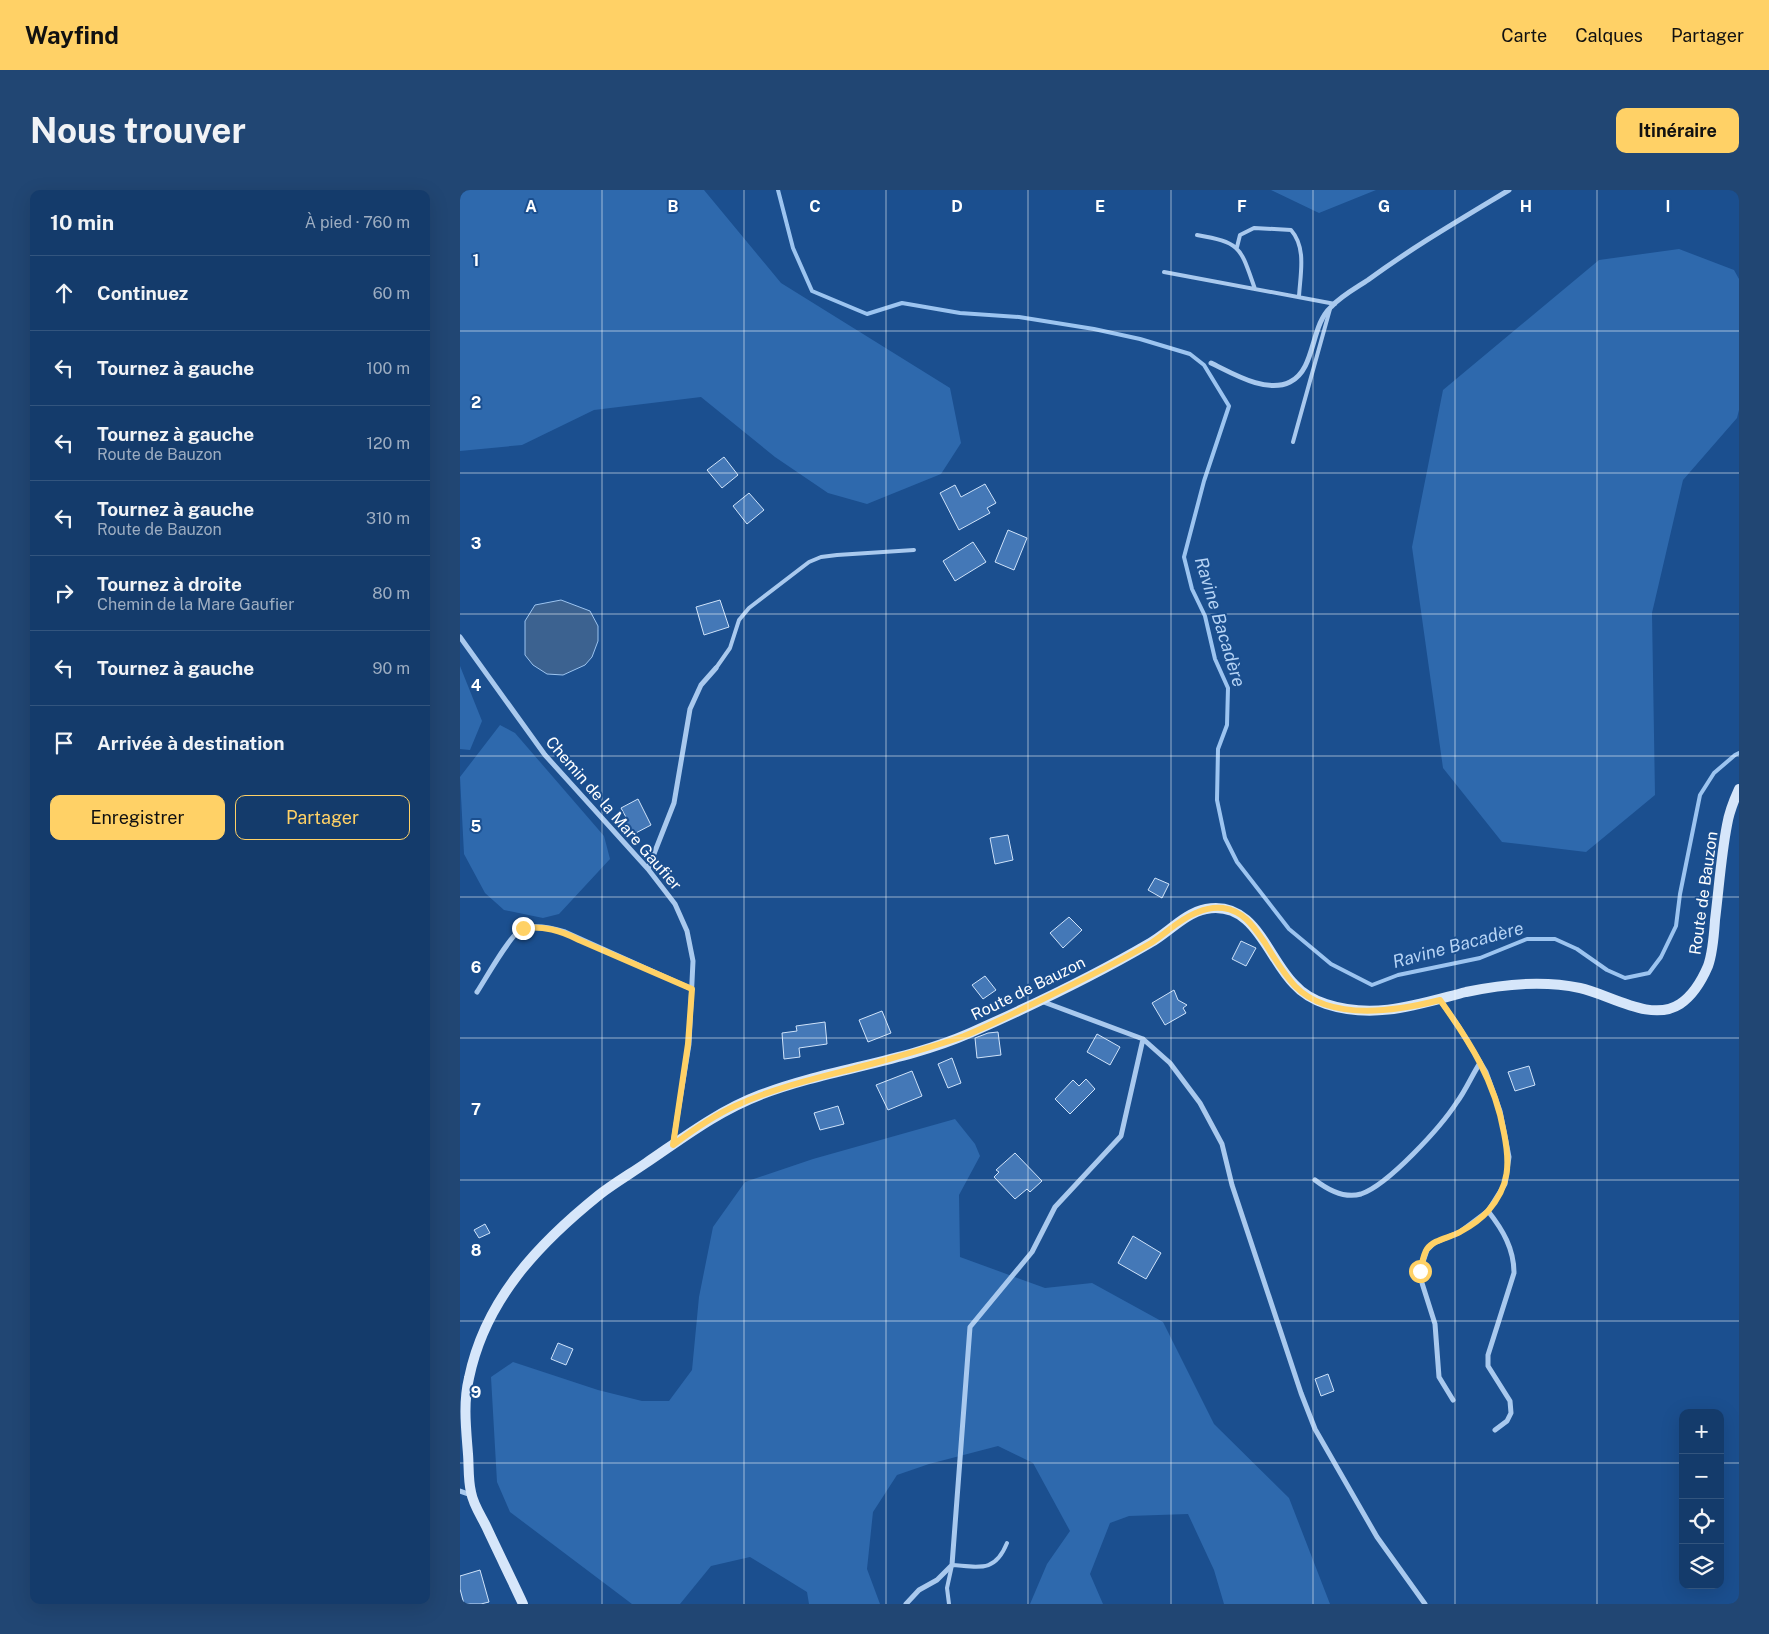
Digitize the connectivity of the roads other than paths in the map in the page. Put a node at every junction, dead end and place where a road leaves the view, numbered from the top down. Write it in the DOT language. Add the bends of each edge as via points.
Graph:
graph roads {
  1 [pos="1509,190"];
  2 [pos="1197,235"];
  3 [pos="1237,247"];
  4 [pos="1164,272"];
  5 [pos="1255,289"];
  6 [pos="1299,297"];
  7 [pos="1333,305"];
  8 [pos="1211,363"];
  9 [pos="1293,442"];
  10 [pos="914,550"];
  11 [pos="460,637"];
  12 [pos="716,668"];
  13 [pos="1739,789"];
  14 [pos="648,869"];
  15 [pos="692,989"];
  16 [pos="477,992"];
  17 [pos="1040,1000"];
  18 [pos="1440,1000"];
  19 [pos="1142,1039"];
  20 [pos="1480,1063"];
  21 [pos="673,1145"];
  22 [pos="1315,1180"];
  23 [pos="1488,1212"];
  24 [pos="1453,1400"];
  25 [pos="1495,1430"];
  26 [pos="460,1491"];
  27 [pos="471,1495"];
  28 [pos="1007,1543"];
  29 [pos="952,1566"];
  30 [pos="523,1604"];
  31 [pos="906,1604"];
  32 [pos="949,1604"];
  33 [pos="1425,1604"];
  1 -- 7 [label="street" via="1403,254"];
  2 -- 3 [label="lane" via="1226,240"];
  3 -- 5 [label="lane"];
  3 -- 6 [label="lane" via="1240,235 1254,228 1290,230 1300,246"];
  4 -- 5 [label="lane"];
  5 -- 6 [label="lane"];
  6 -- 7 [label="lane"];
  7 -- 8 [label="street" via="1316,330 1302,373 1290,382 1275,385 1257,383"];
  7 -- 9 [label="lane"];
  10 -- 12 [label="lane" via="837,555 809,562 749,608 739,620 730,648"];
  11 -- 14 [label="street, Chemin de la Mare Gaufier" via="545,755"];
  12 -- 14 [label="street" via="701,685 690,709 674,803"];
  13 -- 18 [label="street, Route de Bauzon" via="1727,822 1709,963 1690,996 1678,1006 1668,1010 1648,1010 1584,989 1544,984 1500,986"];
  14 -- 15 [label="street, Chemin de la Mare Gaufier" via="674,904 687,931 693,961"];
  15 -- 16 [label="street" via="565,932 553,928 523,928 513,936"];
  15 -- 21 [label="street, Chemin de la Mare Gaufier" via="688,1044"];
  17 -- 18 [label="street, Route de Bauzon" via="1150,943 1196,912 1223,908 1236,912 1254,926 1284,973 1296,987 1314,999 1337,1007 1366,1011 1412,1007"];
  17 -- 19 [label="street"];
  17 -- 21 [label="street, Route de Bauzon" via="965,1035 762,1094 706,1121"];
  18 -- 20 [label="street"];
  19 -- 29 [label="street" via="1121,1136 1055,1207 1032,1252 970,1327"];
  19 -- 33 [label="street" via="1170,1063 1200,1103 1222,1144 1232,1185 1315,1429 1377,1537"];
  20 -- 22 [label="street" via="1443,1122 1373,1188 1360,1194 1345,1195 1328,1190"];
  20 -- 23 [label="street" via="1500,1111 1509,1157 1505,1184"];
  21 -- 27 [label="street, Route de Bauzon" via="600,1194 557,1233 522,1268 493,1310 468,1380 465,1423"];
  23 -- 24 [label="street" via="1460,1232 1434,1243 1427,1250 1420,1271 1435,1324 1439,1377"];
  23 -- 25 [label="street" via="1501,1227 1514,1259 1514,1273 1488,1355 1488,1366 1510,1401 1511,1413 1507,1421"];
  26 -- 27 [label="street"];
  27 -- 30 [label="street, Route de Bauzon"];
  28 -- 29 [label="lane" via="1002,1556 984,1568"];
  29 -- 31 [label="street" via="919,1590"];
  29 -- 32 [label="lane" via="947,1588"];
}
